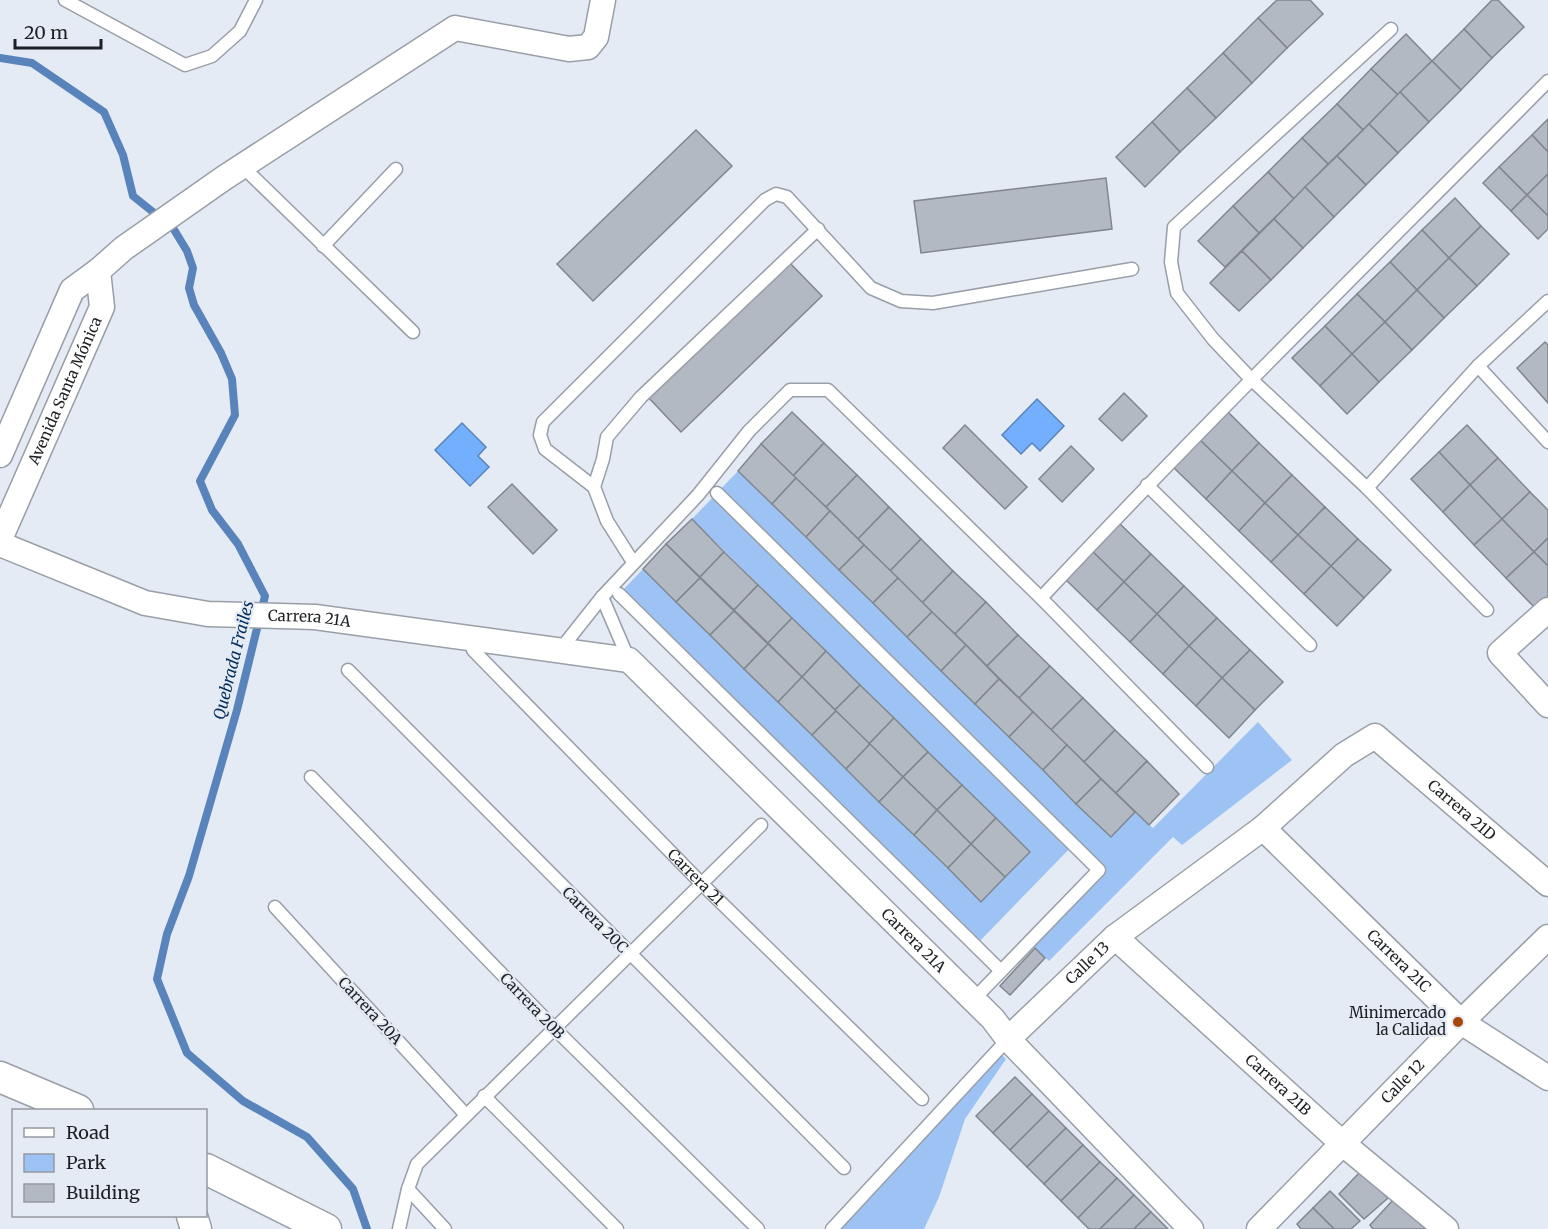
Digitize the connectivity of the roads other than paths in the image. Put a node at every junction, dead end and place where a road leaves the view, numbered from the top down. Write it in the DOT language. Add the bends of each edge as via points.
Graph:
graph roads {
  1 [pos="65,0"];
  2 [pos="256,0"];
  3 [pos="603,0"];
  4 [pos="1391,29"];
  5 [pos="1548,81"];
  6 [pos="396,169"];
  7 [pos="234,173"];
  8 [pos="818,229"];
  9 [pos="323,246"];
  10 [pos="1132,269"];
  11 [pos="98,271"];
  12 [pos="1548,302"];
  13 [pos="413,332"];
  14 [pos="1478,366"];
  15 [pos="1251,378"];
  16 [pos="1548,442"];
  17 [pos="0,455"];
  18 [pos="1147,485"];
  19 [pos="594,487"];
  20 [pos="1367,488"];
  21 [pos="717,493"];
  22 [pos="0,538"];
  23 [pos="0,544"];
  24 [pos="633,562"];
  25 [pos="619,594"];
  26 [pos="602,597"];
  27 [pos="1041,598"];
  28 [pos="1487,610"];
  29 [pos="1548,610"];
  30 [pos="1310,645"];
  31 [pos="473,650"];
  32 [pos="560,650"];
  33 [pos="629,660"];
  34 [pos="348,670"];
  35 [pos="1548,705"];
  36 [pos="1375,736"];
  37 [pos="1207,767"];
  38 [pos="311,777"];
  39 [pos="761,825"];
  40 [pos="1263,828"];
  41 [pos="701,883"];
  42 [pos="1548,884"];
  43 [pos="275,907"];
  44 [pos="1115,937"];
  45 [pos="1548,937"];
  46 [pos="629,954"];
  47 [pos="1001,970"];
  48 [pos="973,1000"];
  49 [pos="1461,1022"];
  50 [pos="554,1028"];
  51 [pos="1008,1039"];
  52 [pos="0,1077"];
  53 [pos="1548,1078"];
  54 [pos="484,1096"];
  55 [pos="922,1099"];
  56 [pos="76,1109"];
  57 [pos="466,1115"];
  58 [pos="1342,1143"];
  59 [pos="844,1168"];
  60 [pos="207,1170"];
  61 [pos="408,1189"];
  62 [pos="326,1229"];
  63 [pos="399,1229"];
  64 [pos="445,1229"];
  65 [pos="617,1229"];
  66 [pos="758,1229"];
  67 [pos="832,1229"];
  68 [pos="1191,1229"];
  69 [pos="1258,1229"];
  70 [pos="1446,1229"];
  1 -- 2 [label="lane" via="185,65 212,56 240,31"];
  3 -- 7 [label="street" via="596,37 588,47 569,49 455,28"];
  4 -- 15 [label="lane" via="1174,227 1171,262 1177,293 1213,339"];
  5 -- 15 [label="lane"];
  6 -- 9 [label="lane"];
  7 -- 9 [label="lane"];
  7 -- 11 [label="street" via="124,248"];
  8 -- 10 [label="lane" via="871,288 901,302 933,303"];
  8 -- 19 [label="lane" via="620,420 607,436"];
  8 -- 19 [label="lane" via="787,197 776,194 765,200 543,422 540,435 545,449"];
  9 -- 13 [label="lane"];
  11 -- 17 [label="street" via="72,290"];
  11 -- 22 [label="street, Avenida Santa Mónica" via="102,307"];
  12 -- 14 [label="lane"];
  14 -- 16 [label="lane"];
  14 -- 20 [label="lane"];
  15 -- 18 [label="lane"];
  15 -- 20 [label="lane"];
  18 -- 27 [label="lane"];
  18 -- 30 [label="lane"];
  19 -- 24 [label="lane" via="608,521"];
  20 -- 28 [label="lane"];
  21 -- 47 [label="lane" via="1099,870"];
  23 -- 32 [label="street, Carrera 21A" via="145,603 208,614 315,617"];
  24 -- 26 [label="lane"];
  24 -- 27 [label="lane" via="790,390 828,390"];
  25 -- 47 [label="lane"];
  26 -- 32 [label="lane"];
  26 -- 33 [label="lane, Carrera 21A"];
  27 -- 37 [label="lane"];
  29 -- 35 [label="street" via="1500,653"];
  31 -- 41 [label="lane, Carrera 21"];
  32 -- 33 [label="street, Carrera 21A"];
  33 -- 48 [label="street, Carrera 21A"];
  34 -- 46 [label="lane, Carrera 20C"];
  36 -- 40 [label="street, Calle 13" via="1344,754"];
  36 -- 42 [label="street, Carrera 21D"];
  38 -- 50 [label="lane, Carrera 20B"];
  39 -- 41 [label="lane"];
  40 -- 44 [label="street, Calle 13"];
  40 -- 49 [label="street, Carrera 21C"];
  41 -- 46 [label="lane"];
  41 -- 55 [label="lane, Carrera 21"];
  43 -- 57 [label="lane, Carrera 20A"];
  44 -- 51 [label="street, Calle 13"];
  44 -- 58 [label="street, Carrera 21B"];
  45 -- 49 [label="street, Calle 12"];
  46 -- 50 [label="lane"];
  46 -- 59 [label="lane, Carrera 20C"];
  47 -- 48 [label="lane"];
  48 -- 51 [label="street, Carrera 21A"];
  49 -- 53 [label="street, Carrera 21C"];
  49 -- 58 [label="street, Calle 12"];
  50 -- 54 [label="lane"];
  50 -- 66 [label="lane, Carrera 20B"];
  51 -- 67 [label="lane, Calle 13"];
  51 -- 68 [label="street, Carrera 21A"];
  52 -- 56 [label="street"];
  54 -- 57 [label="lane"];
  54 -- 65 [label="lane"];
  57 -- 61 [label="lane" via="417,1164"];
  58 -- 69 [label="street, Calle 12"];
  58 -- 70 [label="street, Carrera 21B"];
  60 -- 62 [label="street"];
  61 -- 63 [label="lane"];
  61 -- 64 [label="lane"];
}
